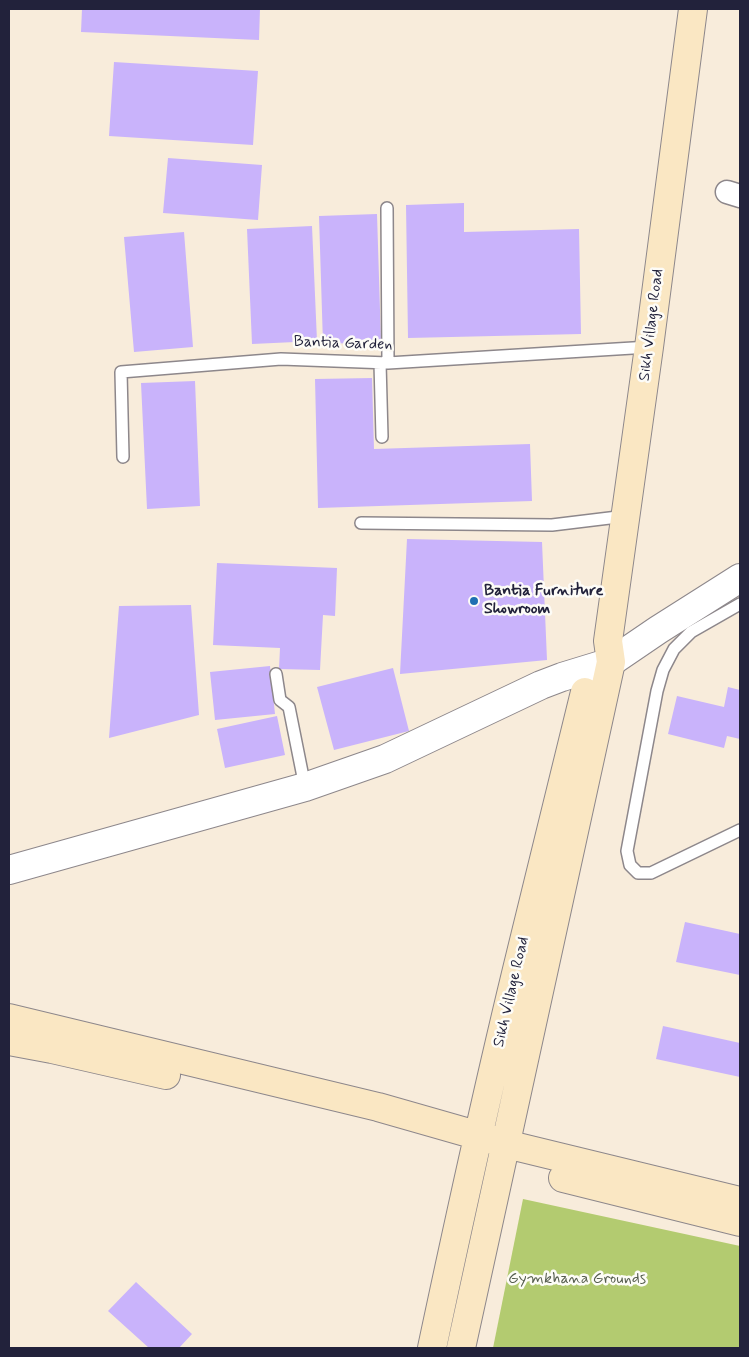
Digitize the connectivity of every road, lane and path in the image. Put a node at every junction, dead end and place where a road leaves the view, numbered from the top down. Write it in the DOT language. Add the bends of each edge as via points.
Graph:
graph roads {
  1 [pos="693,9"];
  2 [pos="387,208"];
  3 [pos="649,347"];
  4 [pos="384,363"];
  5 [pos="382,436"];
  6 [pos="122,457"];
  7 [pos="626,516"];
  8 [pos="361,522"];
  9 [pos="740,578"];
  10 [pos="740,604"];
  11 [pos="603,657"];
  12 [pos="276,674"];
  13 [pos="305,787"];
  14 [pos="740,830"];
  15 [pos="9,870"];
  16 [pos="9,1018"];
  17 [pos="9,1041"];
  18 [pos="476,1143"];
  19 [pos="504,1152"];
  20 [pos="740,1201"];
  21 [pos="740,1222"];
  22 [pos="432,1348"];
  23 [pos="461,1348"];
  1 -- 3 [label="main road, Sikh Village Road"];
  2 -- 4 [label="lane"];
  3 -- 4 [label="lane, Bantia Garden"];
  3 -- 7 [label="main road, Sikh Village Road"];
  4 -- 5 [label="lane"];
  4 -- 6 [label="lane, Bantia Garden" via="281,359 121,372"];
  7 -- 8 [label="lane" via="552,525"];
  7 -- 11 [label="main road, Sikh Village Road"];
  9 -- 11 [label="street"];
  10 -- 14 [label="lane" via="691,632 674,649 663,670 627,851 630,865 638,873 652,873"];
  11 -- 13 [label="street" via="385,759"];
  11 -- 18 [label="main road, Sikh Village Road" via="559,801"];
  11 -- 19 [label="main road, Sikh Village Road"];
  12 -- 13 [label="lane" via="280,700 289,708"];
  13 -- 15 [label="street"];
  16 -- 18 [label="main road" via="378,1107"];
  17 -- 18 [label="main road"];
  18 -- 19 [label="main road"];
  18 -- 22 [label="main road, Sikh Village Road"];
  19 -- 20 [label="main road"];
  19 -- 21 [label="main road" via="515,1166"];
  19 -- 23 [label="main road, Sikh Village Road"];
}
